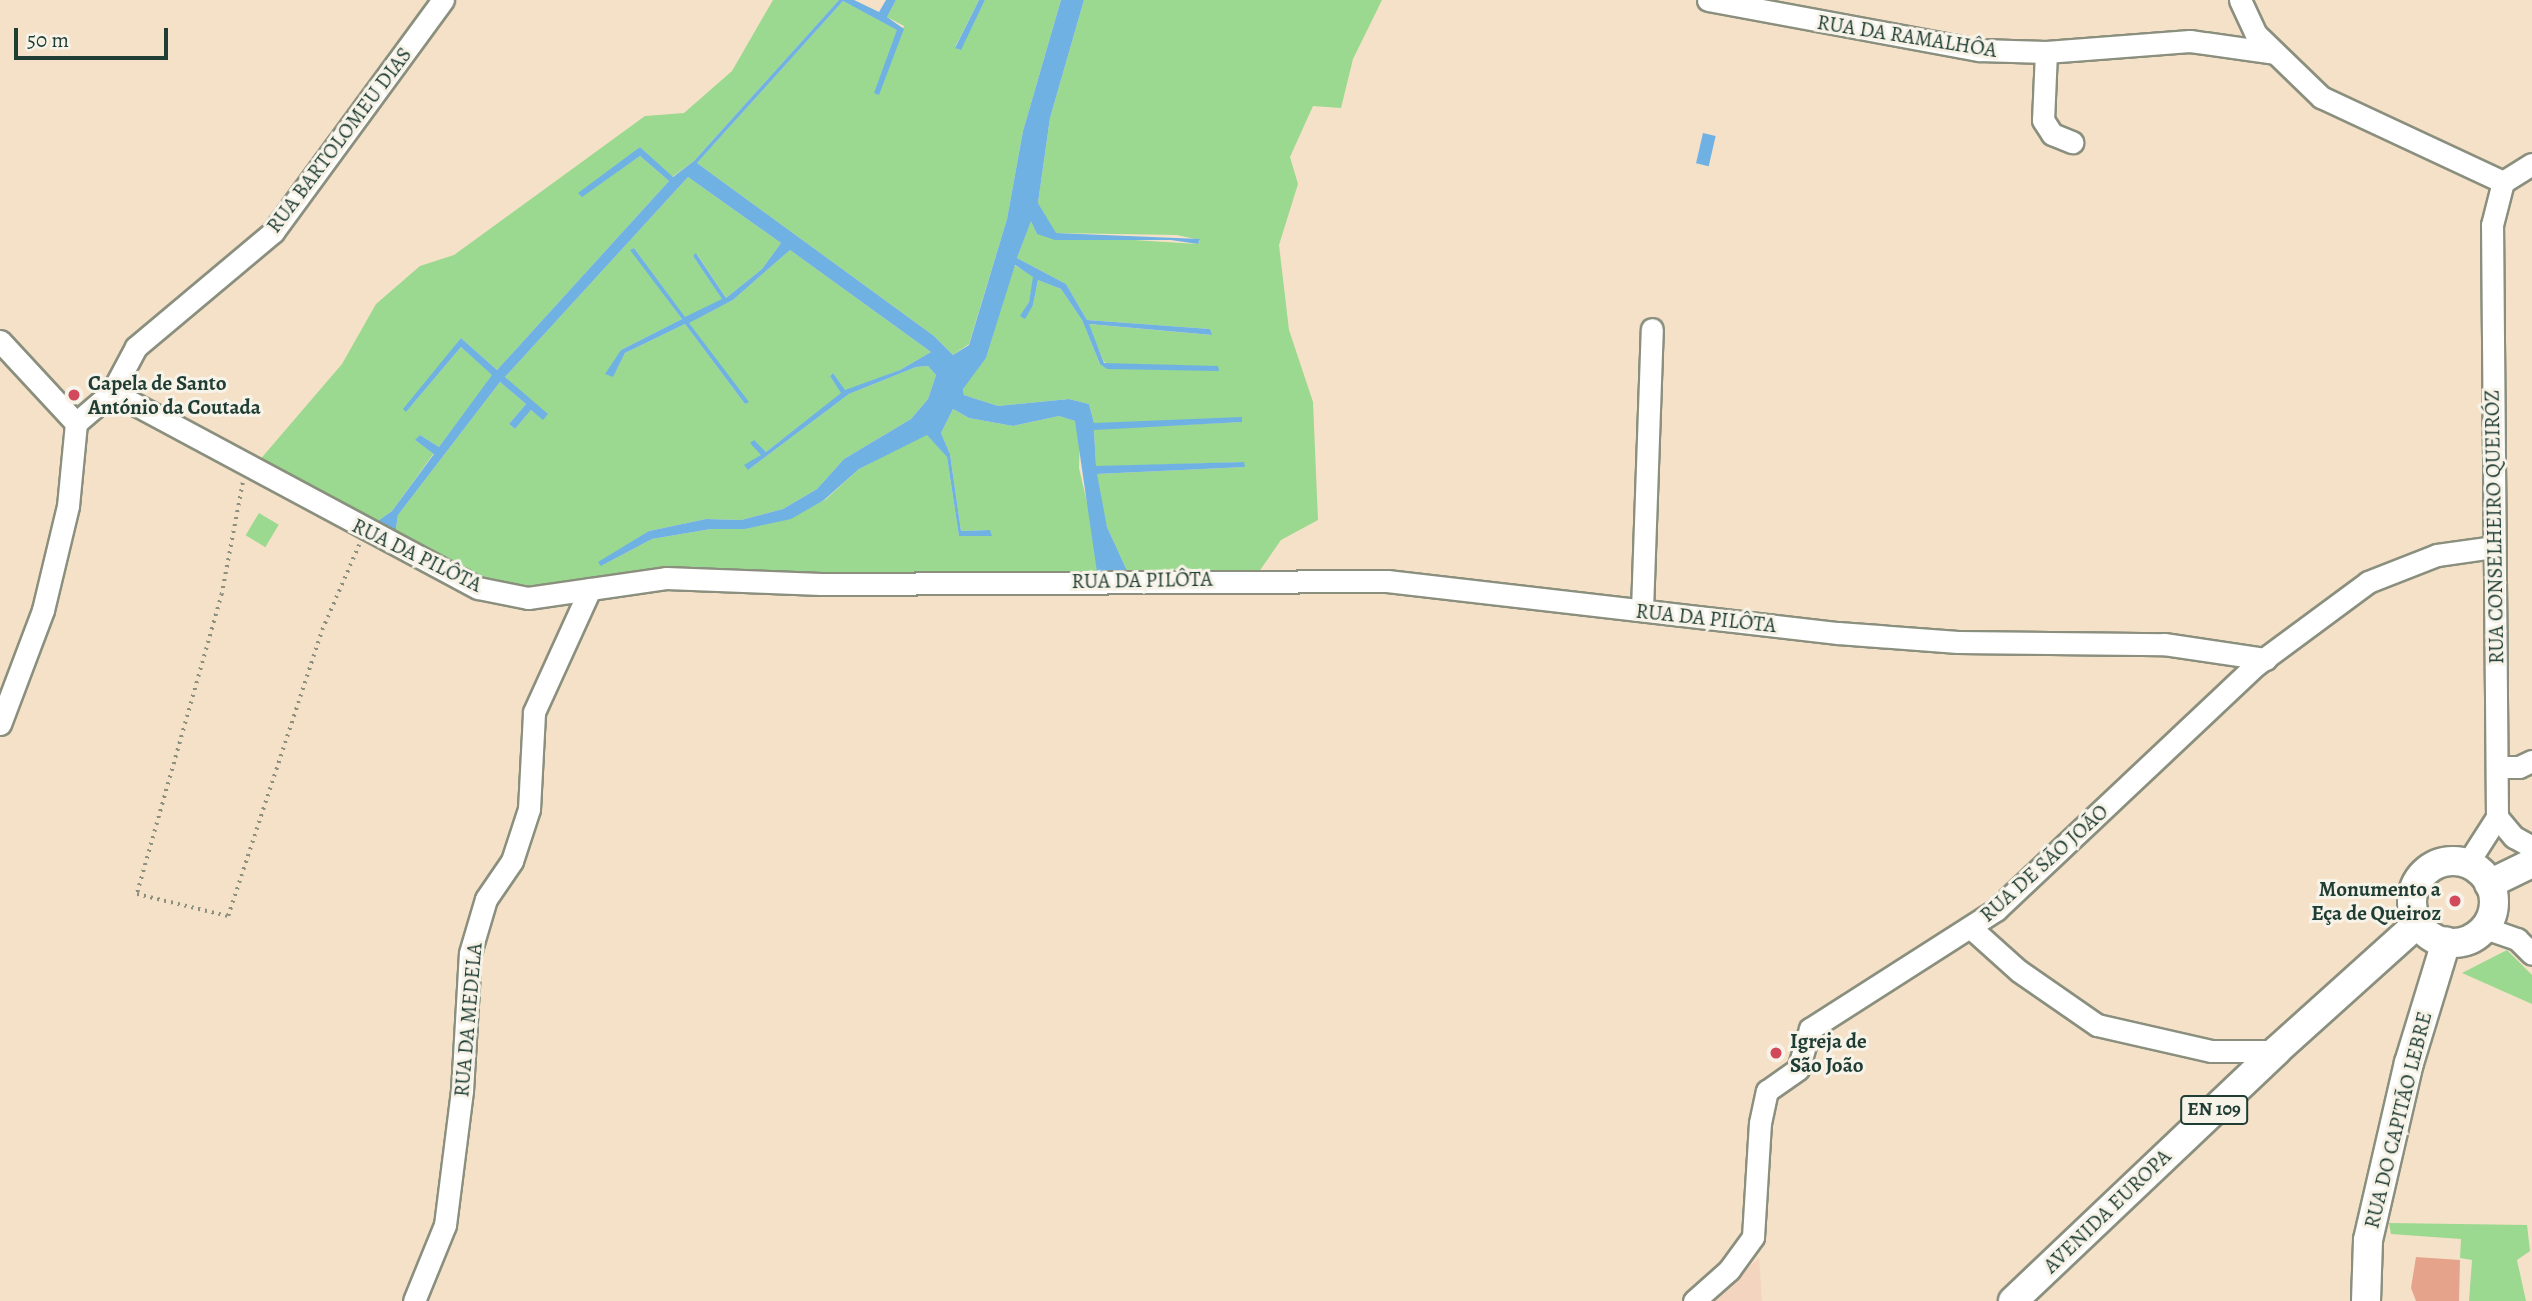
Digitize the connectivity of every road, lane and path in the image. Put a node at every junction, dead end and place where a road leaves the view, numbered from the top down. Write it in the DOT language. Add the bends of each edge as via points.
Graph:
graph roads {
  1 [pos="443,0"];
  2 [pos="1708,0"];
  3 [pos="2240,0"];
  4 [pos="2046,52"];
  5 [pos="2274,53"];
  6 [pos="2072,142"];
  7 [pos="2532,164"];
  8 [pos="2502,182"];
  9 [pos="1652,330"];
  10 [pos="0,341"];
  11 [pos="112,391"];
  12 [pos="76,423"];
  13 [pos="246,467"];
  14 [pos="366,530"];
  15 [pos="2494,547"];
  16 [pos="590,589"];
  17 [pos="1642,610"];
  18 [pos="2266,659"];
  19 [pos="0,724"];
  20 [pos="2532,761"];
  21 [pos="2497,767"];
  22 [pos="2497,817"];
  23 [pos="2532,847"];
  24 [pos="2532,863"];
  25 [pos="2467,864"];
  26 [pos="2489,884"];
  27 [pos="2418,923"];
  28 [pos="2484,928"];
  29 [pos="1971,929"];
  30 [pos="2446,942"];
  31 [pos="2532,954"];
  32 [pos="2276,1051"];
  33 [pos="1712,1293"];
  34 [pos="414,1301"];
  35 [pos="1694,1301"];
  36 [pos="2013,1301"];
  37 [pos="2366,1301"];
  1 -- 11 [label="street, RUA BARTOLOMEU DIAS" via="273,232 136,347"];
  2 -- 4 [label="street, RUA DA RAMALHÔA" via="1979,50"];
  3 -- 5 [label="street" via="2256,34"];
  4 -- 5 [label="street, RUA DA RAMALHÔA" via="2190,40"];
  4 -- 6 [label="street" via="2043,120 2052,134"];
  5 -- 8 [label="street" via="2321,97"];
  7 -- 8 [label="street"];
  8 -- 15 [label="street, RUA CONSELHEIRO QUEIRÓZ" via="2492,225"];
  9 -- 17 [label="street"];
  10 -- 12 [label="street"];
  11 -- 12 [label="street"];
  11 -- 13 [label="street, RUA DA PILÔTA"];
  12 -- 19 [label="street" via="68,506 43,610"];
  13 -- 14 [label="street, RUA DA PILÔTA"];
  13 -- 14 [label="path" via="222,594 137,894 228,916 322,630"];
  14 -- 16 [label="street, RUA DA PILÔTA" via="478,588 528,598"];
  15 -- 18 [label="street, RUA DE SÃO JOÃO" via="2437,555 2368,582"];
  15 -- 21 [label="street, RUA CONSELHEIRO QUEIRÓZ"];
  16 -- 17 [label="street, RUA DA PILÔTA" via="666,578 821,584 1300,579 1387,581"];
  16 -- 34 [label="street, RUA DA MEDELA" via="534,712 530,809 512,861 486,899 470,953 462,1091 447,1212"];
  17 -- 18 [label="street, RUA DA PILÔTA" via="1878,636 1958,642 2164,644"];
  18 -- 29 [label="street, RUA DE SÃO JOÃO"];
  20 -- 21 [label="street"];
  21 -- 22 [label="street, RUA CONSELHEIRO QUEIRÓZ"];
  22 -- 23 [label="street" via="2514,837"];
  22 -- 25 [label="street"];
  24 -- 26 [label="main road"];
  25 -- 26 [label="main road"];
  25 -- 27 [label="main road" via="2442,862 2421,876 2412,899"];
  26 -- 28 [label="main road" via="2494,906"];
  27 -- 30 [label="main road"];
  27 -- 32 [label="main road, AVENIDA EUROPA / EN 109"];
  28 -- 30 [label="main road" via="2463,942"];
  28 -- 31 [label="street" via="2517,939"];
  29 -- 32 [label="street" via="2019,971 2097,1025 2211,1051"];
  29 -- 33 [label="street, RUA DE SÃO JOÃO" via="1810,1029 1798,1069 1768,1091 1760,1123 1753,1237"];
  30 -- 37 [label="main road, RUA DO CAPITÃO LEBRE" via="2409,1063 2368,1240"];
  32 -- 36 [label="main road, AVENIDA EUROPA / EN 109"];
  33 -- 35 [label="street, RUA DE SÃO JOÃO"];
}
